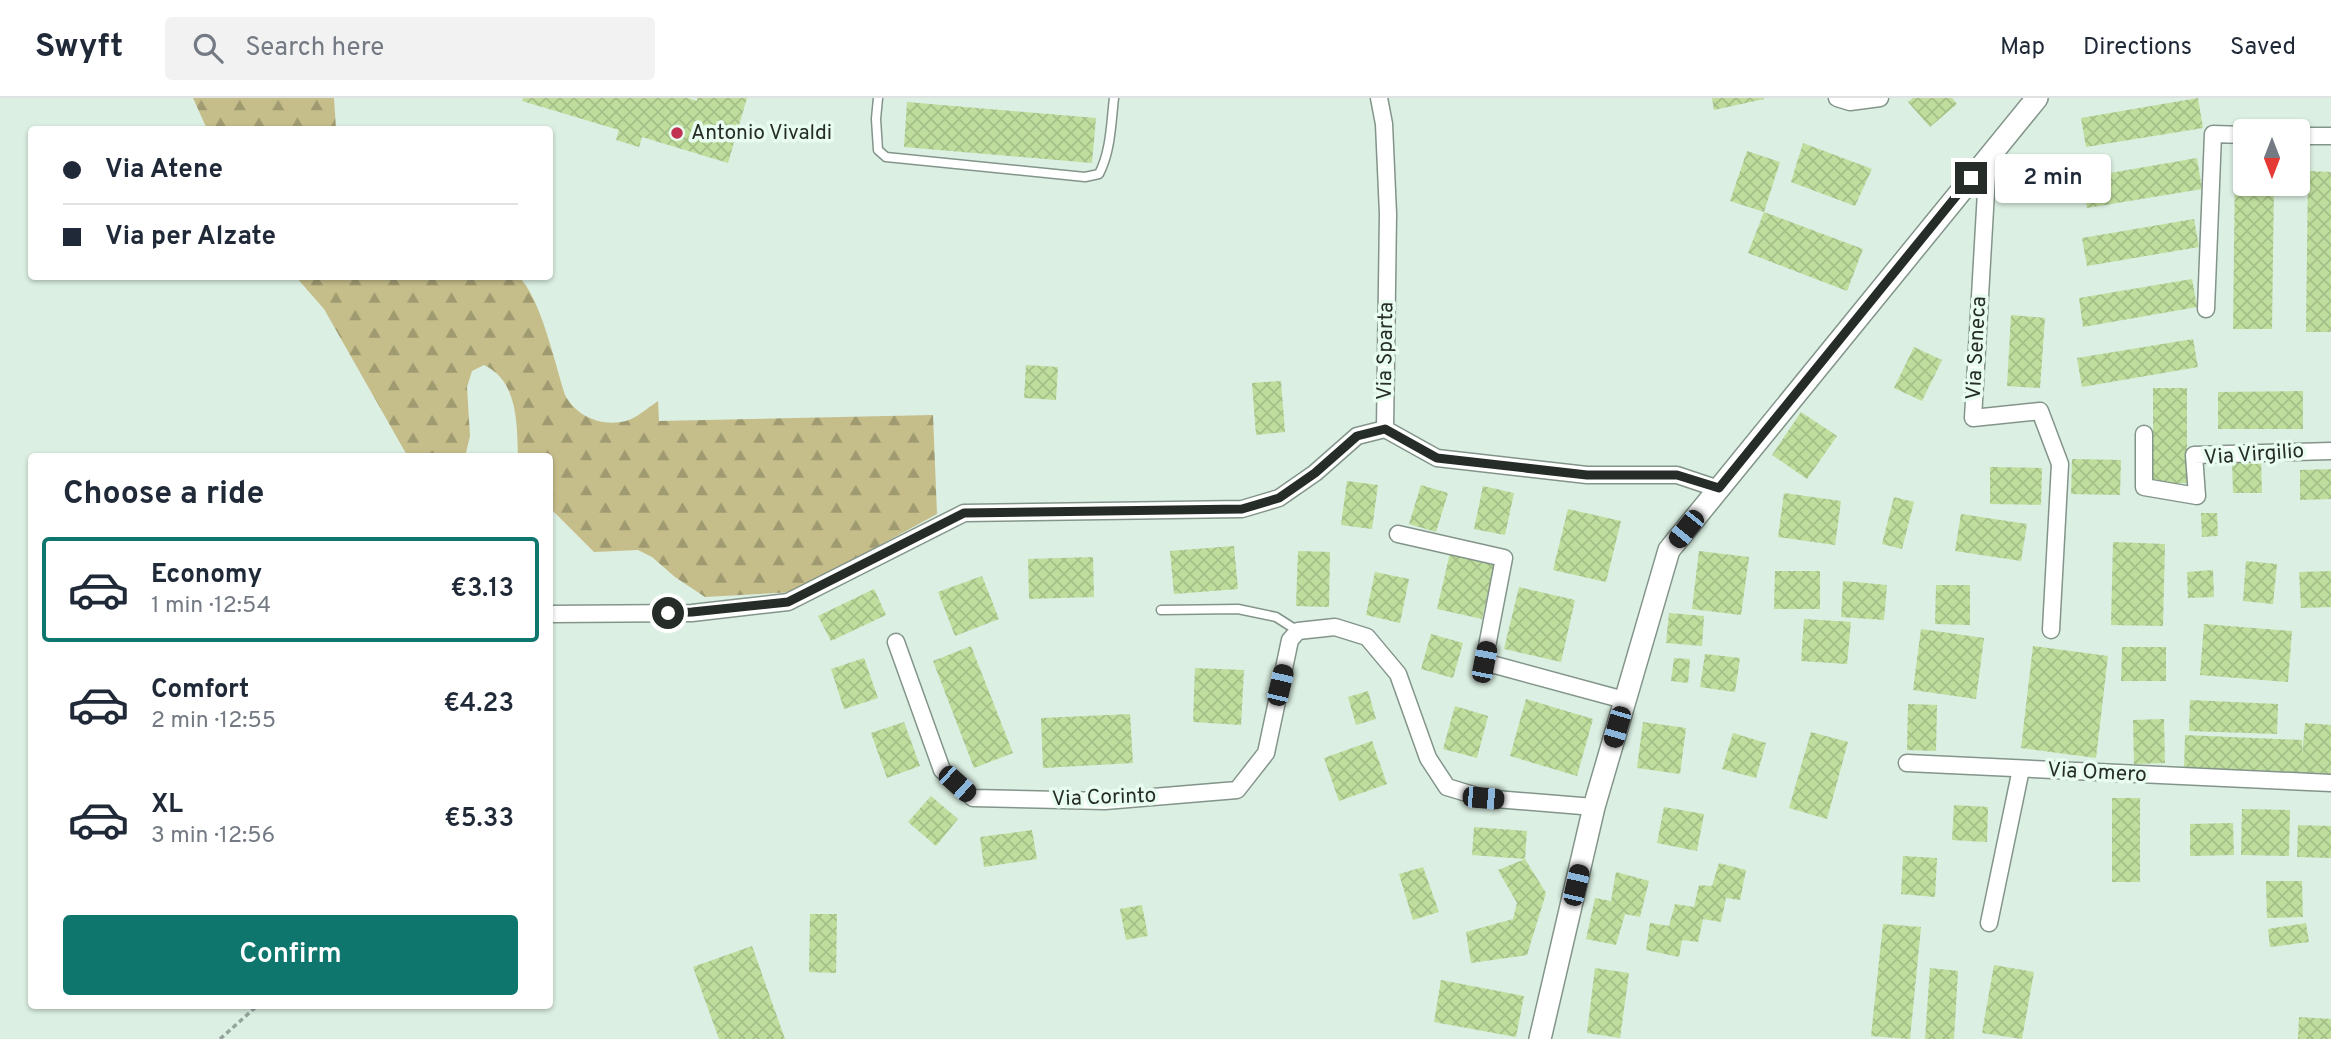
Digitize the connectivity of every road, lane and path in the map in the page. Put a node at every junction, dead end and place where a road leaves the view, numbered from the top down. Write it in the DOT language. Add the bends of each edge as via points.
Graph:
graph roads {
  1 [pos="878,98"];
  2 [pos="1114,98"];
  3 [pos="1379,98"];
  4 [pos="1837,98"];
  5 [pos="1880,98"];
  6 [pos="2037,98"];
  7 [pos="2233,135"];
  8 [pos="2310,136"];
  9 [pos="2331,136"];
  10 [pos="1988,157"];
  11 [pos="2206,309"];
  12 [pos="1385,429"];
  13 [pos="2144,434"];
  14 [pos="2331,451"];
  15 [pos="1719,488"];
  16 [pos="1398,534"];
  17 [pos="1161,610"];
  18 [pos="553,614"];
  19 [pos="2051,630"];
  20 [pos="1298,631"];
  21 [pos="895,642"];
  22 [pos="1624,700"];
  23 [pos="1908,763"];
  24 [pos="2021,769"];
  25 [pos="2331,783"];
  26 [pos="1594,807"];
  27 [pos="1989,923"];
  28 [pos="254,1009"];
  29 [pos="220,1039"];
  30 [pos="1540,1039"];
  1 -- 2 [label="lane" via="878,150 886,157 1085,177 1102,169"];
  3 -- 12 [label="street, Via Sparta" via="1388,214"];
  4 -- 5 [label="street" via="1850,102"];
  6 -- 10 [label="street"];
  7 -- 11 [label="street" via="2213,135"];
  8 -- 9 [label="street"];
  10 -- 15 [label="street"];
  10 -- 19 [label="street, Via Seneca" via="1972,418 2039,411 2060,464"];
  12 -- 15 [label="street, Via Sparta" via="1437,458 1587,475 1677,475"];
  12 -- 18 [label="street" via="1357,436 1279,498 1242,509 964,513 788,602 692,612"];
  13 -- 14 [label="street, Via Virgilio" via="2144,487 2197,496 2194,455"];
  15 -- 22 [label="street" via="1669,550"];
  16 -- 22 [label="street" via="1504,558 1484,662"];
  17 -- 20 [label="lane" via="1238,610 1276,617"];
  20 -- 21 [label="street, Via Corinto" via="1290,640 1266,753 1237,790 1105,801 973,798 942,770"];
  20 -- 26 [label="street" via="1335,627 1367,637 1398,674 1428,758 1447,787 1483,798"];
  22 -- 26 [label="street"];
  23 -- 24 [label="street"];
  24 -- 25 [label="street, Via Omero"];
  24 -- 27 [label="street, Via Omero"];
  26 -- 30 [label="street"];
  28 -- 29 [label="path"];
}
